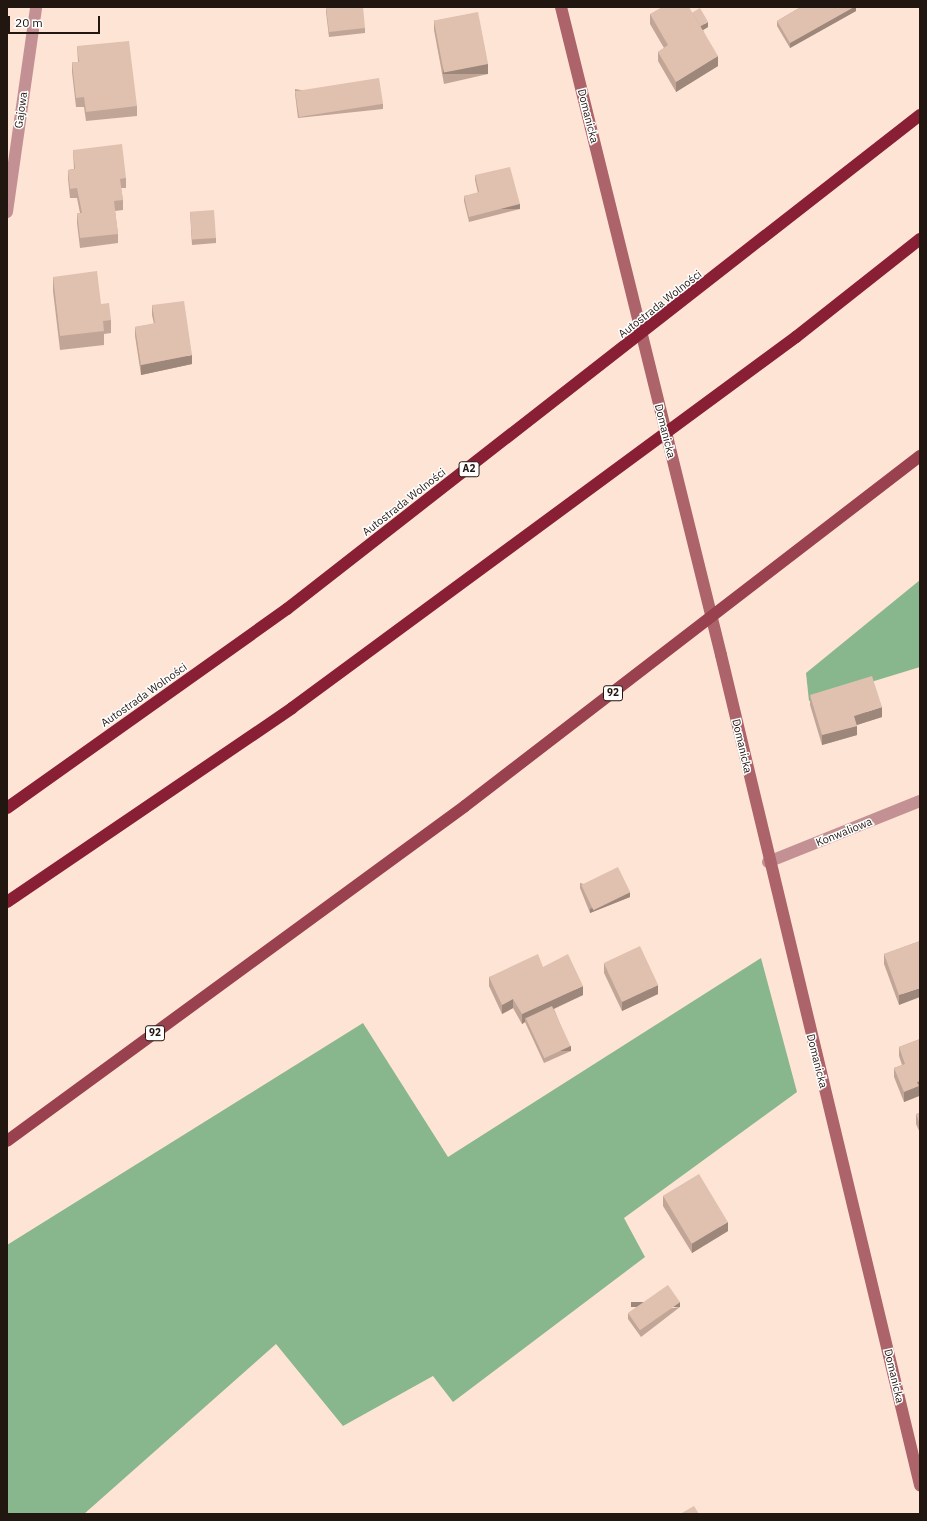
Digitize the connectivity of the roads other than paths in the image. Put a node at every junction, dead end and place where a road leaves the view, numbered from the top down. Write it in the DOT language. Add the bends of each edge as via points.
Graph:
graph roads {
  1 [pos="36,7"];
  2 [pos="562,7"];
  3 [pos="920,115"];
  4 [pos="8,197"];
  5 [pos="7,212"];
  6 [pos="920,239"];
  7 [pos="920,456"];
  8 [pos="920,801"];
  9 [pos="7,808"];
  10 [pos="768,862"];
  11 [pos="7,902"];
  12 [pos="7,1141"];
  13 [pos="920,1485"];
  1 -- 4 [label="street, Gajowa"];
  2 -- 10 [label="street, Domanicka" via="622,259 722,655"];
  3 -- 9 [label="highway, Autostrada Wolności / A2" via="287,609"];
  4 -- 5 [label="street, Gajowa"];
  6 -- 11 [label="highway" via="796,337 292,708"];
  7 -- 12 [label="main road, 92" via="465,806"];
  8 -- 10 [label="street, Konwaliowa"];
  10 -- 13 [label="street, Domanicka"];
}
